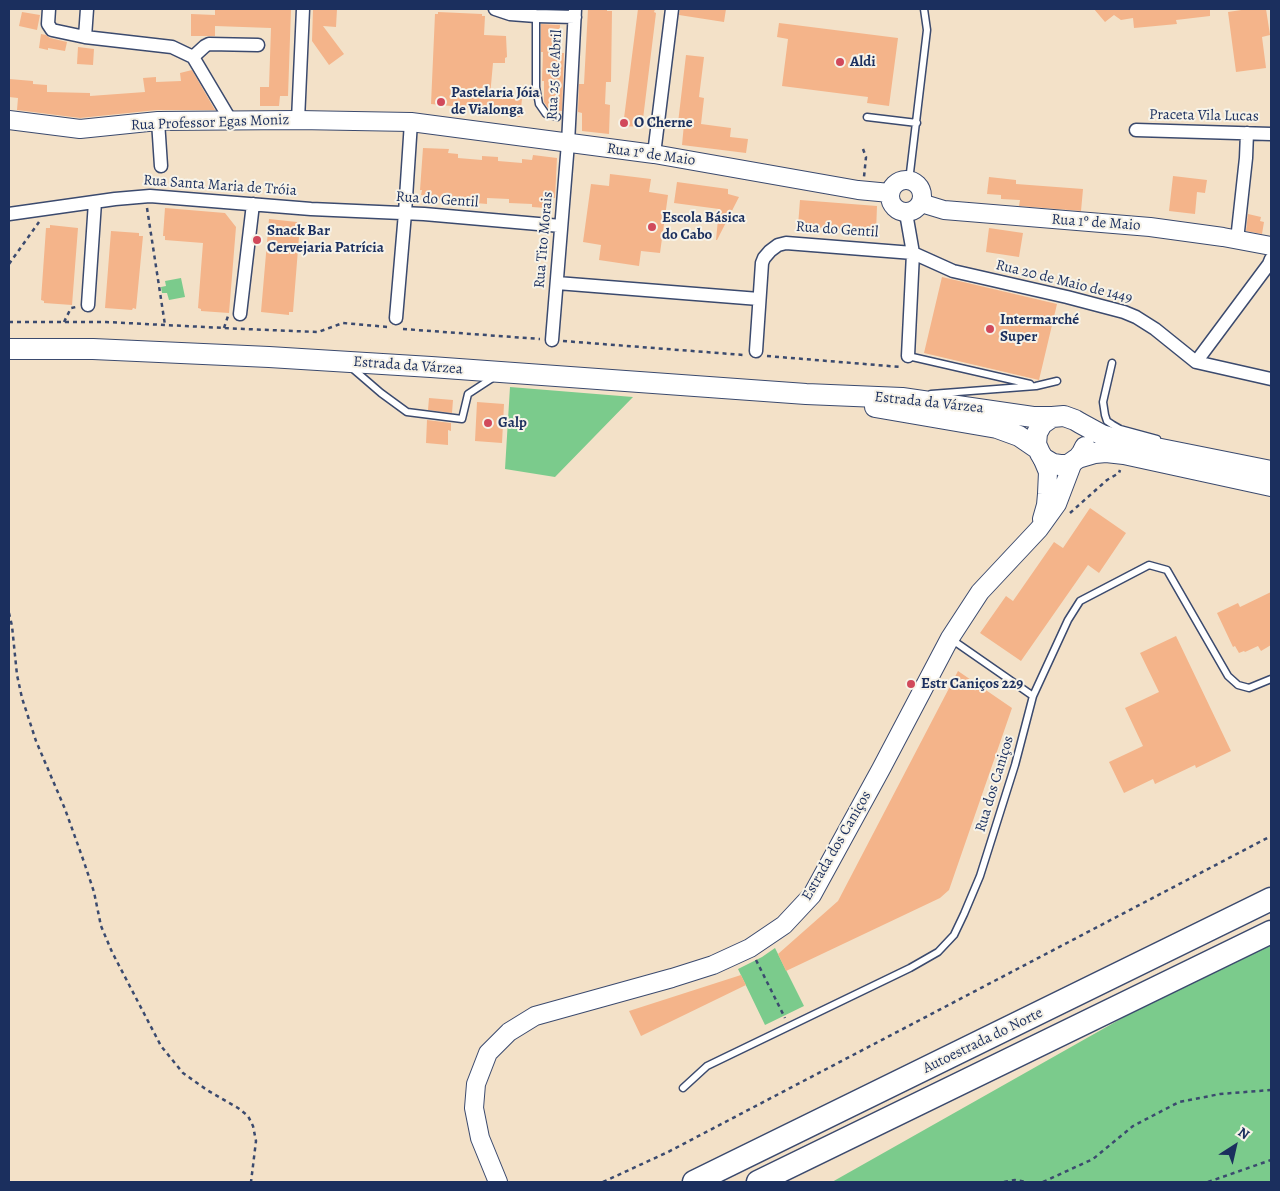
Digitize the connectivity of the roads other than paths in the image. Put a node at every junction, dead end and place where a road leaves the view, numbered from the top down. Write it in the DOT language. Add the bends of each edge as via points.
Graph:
graph roads {
  1 [pos="50,9"];
  2 [pos="87,9"];
  3 [pos="303,9"];
  4 [pos="496,9"];
  5 [pos="672,9"];
  6 [pos="924,9"];
  7 [pos="575,13"];
  8 [pos="536,16"];
  9 [pos="85,36"];
  10 [pos="258,45"];
  11 [pos="193,57"];
  12 [pos="557,117"];
  13 [pos="867,117"];
  14 [pos="9,120"];
  15 [pos="298,120"];
  16 [pos="158,121"];
  17 [pos="231,121"];
  18 [pos="411,122"];
  19 [pos="917,123"];
  20 [pos="1136,130"];
  21 [pos="1247,133"];
  22 [pos="1271,134"];
  23 [pos="568,143"];
  24 [pos="654,154"];
  25 [pos="161,166"];
  26 [pos="909,181"];
  27 [pos="890,193"];
  28 [pos="95,202"];
  29 [pos="920,203"];
  30 [pos="253,204"];
  31 [pos="311,209"];
  32 [pos="906,213"];
  33 [pos="9,214"];
  34 [pos="405,214"];
  35 [pos="561,226"];
  36 [pos="1237,240"];
  37 [pos="1271,246"];
  38 [pos="913,253"];
  39 [pos="1271,259"];
  40 [pos="557,283"];
  41 [pos="759,299"];
  42 [pos="88,305"];
  43 [pos="240,314"];
  44 [pos="396,318"];
  45 [pos="552,340"];
  46 [pos="9,350"];
  47 [pos="756,354"];
  48 [pos="908,356"];
  49 [pos="346,362"];
  50 [pos="1196,362"];
  51 [pos="1112,363"];
  52 [pos="501,372"];
  53 [pos="1271,378"];
  54 [pos="1057,381"];
  55 [pos="1036,386"];
  56 [pos="806,394"];
  57 [pos="902,398"];
  58 [pos="1052,417"];
  59 [pos="1080,424"];
  60 [pos="1166,441"];
  61 [pos="1174,444"];
  62 [pos="1039,451"];
  63 [pos="1076,460"];
  64 [pos="1244,465"];
  65 [pos="1271,471"];
  66 [pos="1271,486"];
  67 [pos="1039,530"];
  68 [pos="950,638"];
  69 [pos="1271,679"];
  70 [pos="1033,696"];
  71 [pos="1271,899"];
  72 [pos="1271,932"];
  73 [pos="683,1088"];
  74 [pos="498,1182"];
  75 [pos="694,1182"];
  76 [pos="758,1182"];
  1 -- 9 [label="street" via="48,24 52,30"];
  2 -- 9 [label="street"];
  3 -- 15 [label="street"];
  4 -- 8 [label="street" via="510,14"];
  5 -- 24 [label="street"];
  6 -- 19 [label="lane" via="926,30"];
  7 -- 8 [label="street"];
  7 -- 23 [label="street, Rua 25 de Abril"];
  8 -- 12 [label="lane" via="535,69 539,104 546,114"];
  9 -- 11 [label="street" via="172,47"];
  10 -- 11 [label="street" via="209,44"];
  11 -- 17 [label="street"];
  13 -- 19 [label="lane"];
  14 -- 16 [label="street, Rua Professor Egas Moniz" via="80,129"];
  15 -- 17 [label="street, Rua Professor Egas Moniz"];
  15 -- 18 [label="street, Rua Professor Egas Moniz"];
  16 -- 17 [label="street, Rua Professor Egas Moniz"];
  16 -- 25 [label="street"];
  18 -- 23 [label="street, Rua 1º de Maio"];
  18 -- 34 [label="street"];
  19 -- 26 [label="lane"];
  20 -- 21 [label="street, Praceta Vila Lucas"];
  21 -- 22 [label="street, Praceta Vila Lucas"];
  21 -- 36 [label="street"];
  23 -- 24 [label="street, Rua 1º de Maio"];
  23 -- 35 [label="street, Rua Tito Morais"];
  24 -- 27 [label="street, Rua 1º de Maio"];
  26 -- 27 [label="street" via="899,182"];
  26 -- 29 [label="street" via="920,189"];
  27 -- 32 [label="street" via="893,206"];
  28 -- 30 [label="street, Rua Santa Maria de Tróia" via="146,196"];
  28 -- 33 [label="street, Rua Santa Maria de Tróia"];
  28 -- 42 [label="street"];
  29 -- 32 [label="street"];
  29 -- 36 [label="street, Rua 1º de Maio" via="944,210 1150,227"];
  30 -- 31 [label="street, Rua Santa Maria de Tróia"];
  30 -- 43 [label="street"];
  31 -- 34 [label="street, Rua do Gentil"];
  32 -- 38 [label="street"];
  34 -- 35 [label="street, Rua do Gentil"];
  34 -- 44 [label="street"];
  35 -- 40 [label="street, Rua Tito Morais"];
  36 -- 37 [label="street, Rua 1º de Maio"];
  38 -- 41 [label="street, Rua do Gentil" via="782,244 770,250 764,258"];
  38 -- 48 [label="street"];
  38 -- 50 [label="street, Rua 20 de Maio de 1449" via="953,271 1124,312 1155,329"];
  39 -- 50 [label="street"];
  40 -- 41 [label="street"];
  40 -- 45 [label="street, Rua Tito Morais"];
  41 -- 47 [label="street, Rua do Gentil"];
  46 -- 49 [label="main road, Estrada da Várzea" via="93,350"];
  48 -- 55 [label="lane"];
  49 -- 52 [label="main road, Estrada da Várzea"];
  49 -- 52 [label="lane" via="407,412 462,419 468,394"];
  50 -- 53 [label="street"];
  51 -- 60 [label="lane" via="1103,402 1107,421 1120,429"];
  52 -- 56 [label="main road, Estrada da Várzea"];
  54 -- 55 [label="lane"];
  55 -- 57 [label="lane"];
  56 -- 57 [label="main road, Estrada da Várzea"];
  56 -- 62 [label="main road, Estrada da Várzea" via="998,428 1019,436"];
  57 -- 58 [label="main road, Estrada da Várzea"];
  58 -- 59 [label="main road, Estrada da Várzea" via="1070,417"];
  58 -- 62 [label="main road" via="1039,428 1036,438"];
  59 -- 63 [label="main road" via="1086,441"];
  59 -- 64 [label="main road, Estrada da Várzea" via="1126,442"];
  61 -- 64 [label="lane"];
  62 -- 63 [label="main road, Estrada da Várzea" via="1053,464 1068,464"];
  62 -- 67 [label="street, Estrada dos Caniços" via="1048,472 1046,505"];
  63 -- 66 [label="main road, Estrada da Várzea" via="1095,453 1124,454"];
  63 -- 67 [label="street, Estrada dos Caniços" via="1057,504"];
  64 -- 65 [label="main road, Estrada da Várzea"];
  67 -- 68 [label="street, Estrada dos Caniços" via="980,592"];
  68 -- 70 [label="lane"];
  68 -- 74 [label="street, Estrada dos Caniços" via="812,895 784,925 750,948 713,965 535,1016 509,1032 488,1053 476,1084 474,1108 480,1138"];
  69 -- 70 [label="lane, Rua dos Caniços" via="1248,688 1238,685 1228,676 1167,570 1148,565 1080,601"];
  70 -- 73 [label="lane, Rua dos Caniços" via="1015,766 980,876 954,935 938,952 924,960 707,1066"];
  71 -- 75 [label="highway, Autoestrada do Norte"];
  72 -- 76 [label="highway, Autoestrada do Norte"];
}
